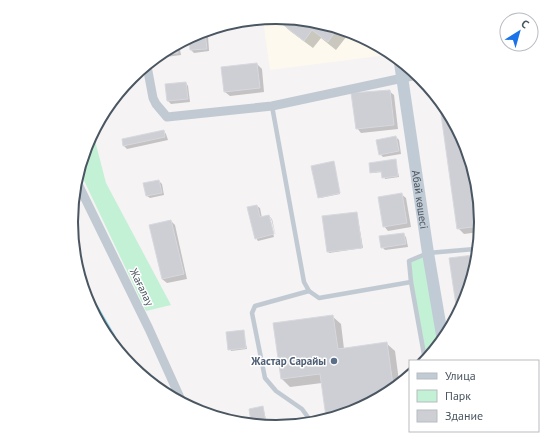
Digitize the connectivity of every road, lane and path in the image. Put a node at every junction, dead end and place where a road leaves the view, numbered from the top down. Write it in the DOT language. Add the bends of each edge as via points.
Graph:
graph roads {
  1 [pos="401,69"];
  2 [pos="148,71"];
  3 [pos="409,76"];
  4 [pos="402,77"];
  5 [pos="272,106"];
  6 [pos="80,188"];
  7 [pos="472,249"];
  8 [pos="428,253"];
  9 [pos="411,282"];
  10 [pos="309,292"];
  11 [pos="441,330"];
  12 [pos="424,353"];
  13 [pos="179,395"];
  14 [pos="308,417"];
  1 -- 4 [label="main road, Абай көшесі"];
  2 -- 5 [label="street" via="153,98 167,117"];
  3 -- 4 [label="street"];
  4 -- 5 [label="street"];
  4 -- 8 [label="main road, Абай көшесі"];
  5 -- 10 [label="lane" via="304,282"];
  6 -- 13 [label="street, Жағалау"];
  7 -- 8 [label="lane"];
  8 -- 9 [label="lane" via="410,261"];
  8 -- 11 [label="main road, Абай көшесі"];
  9 -- 10 [label="lane" via="319,298"];
  9 -- 12 [label="lane"];
  10 -- 14 [label="lane" via="255,306 252,313 265,378 276,391 302,409"];
}
